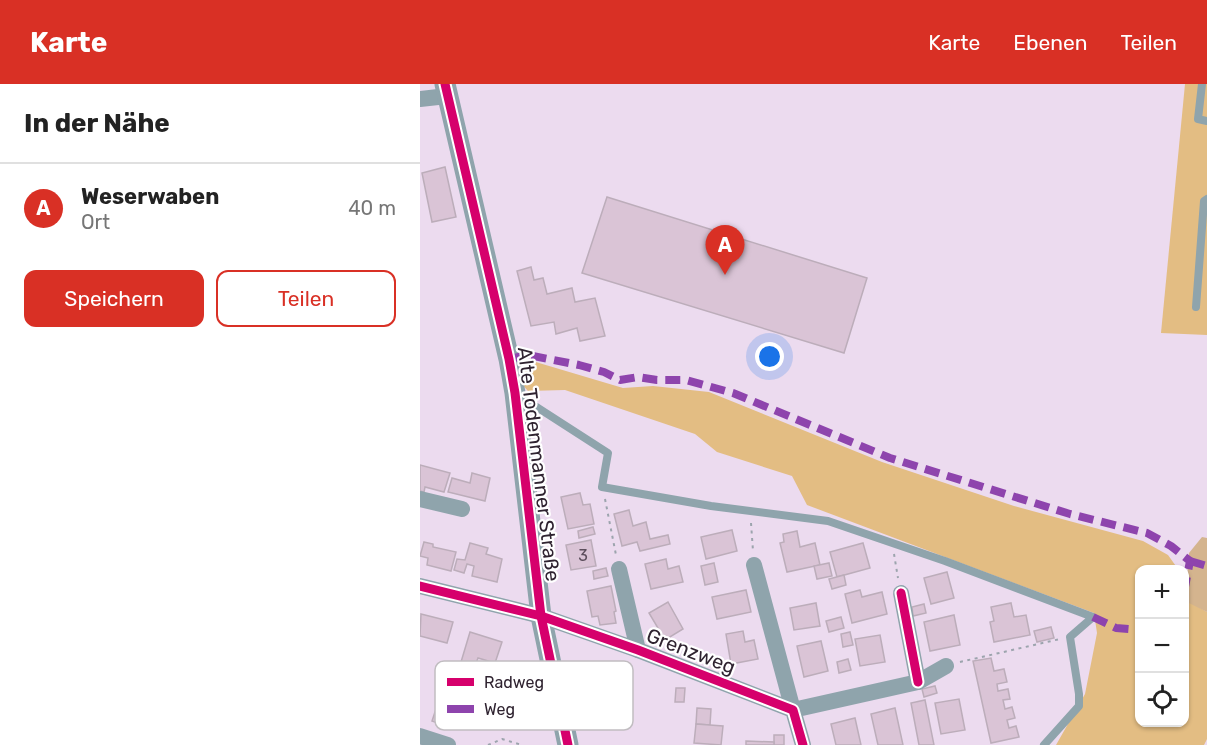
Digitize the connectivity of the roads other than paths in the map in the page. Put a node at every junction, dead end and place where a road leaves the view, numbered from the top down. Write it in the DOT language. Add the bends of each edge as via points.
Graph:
graph roads {
  1 [pos="1202,84"];
  2 [pos="446,90"];
  3 [pos="420,99"];
  4 [pos="1207,121"];
  5 [pos="1207,199"];
  6 [pos="1203,263"];
  7 [pos="1196,307"];
  8 [pos="516,393"];
  9 [pos="420,499"];
  10 [pos="462,508"];
  11 [pos="754,565"];
  12 [pos="619,570"];
  13 [pos="420,586"];
  14 [pos="901,593"];
  15 [pos="541,616"];
  16 [pos="638,650"];
  17 [pos="550,661"];
  18 [pos="946,666"];
  19 [pos="918,682"];
  20 [pos="793,710"];
  21 [pos="565,730"];
  22 [pos="420,736"];
  23 [pos="448,745"];
  24 [pos="568,745"];
  25 [pos="803,745"];
  26 [pos="1044,745"];
  1 -- 4 [label="lane" via="1198,119"];
  2 -- 3 [label="street"];
  2 -- 8 [label="street, Alte Todenmanner Straße"];
  5 -- 6 [label="lane"];
  6 -- 7 [label="lane"];
  8 -- 15 [label="street, Alte Todenmanner Straße"];
  8 -- 26 [label="lane" via="608,453 602,487 828,521 1093,617 1070,637 1079,706"];
  9 -- 10 [label="street"];
  11 -- 20 [label="street"];
  12 -- 16 [label="street, Grenzweg"];
  13 -- 15 [label="street, Grenzweg"];
  14 -- 19 [label="street"];
  15 -- 16 [label="street, Grenzweg"];
  15 -- 17 [label="street, Alte Todenmanner Straße"];
  16 -- 20 [label="street, Grenzweg"];
  18 -- 19 [label="street"];
  19 -- 20 [label="street"];
  20 -- 25 [label="street"];
  21 -- 24 [label="street, Alte Todenmanner Straße"];
  22 -- 23 [label="street"];
}
